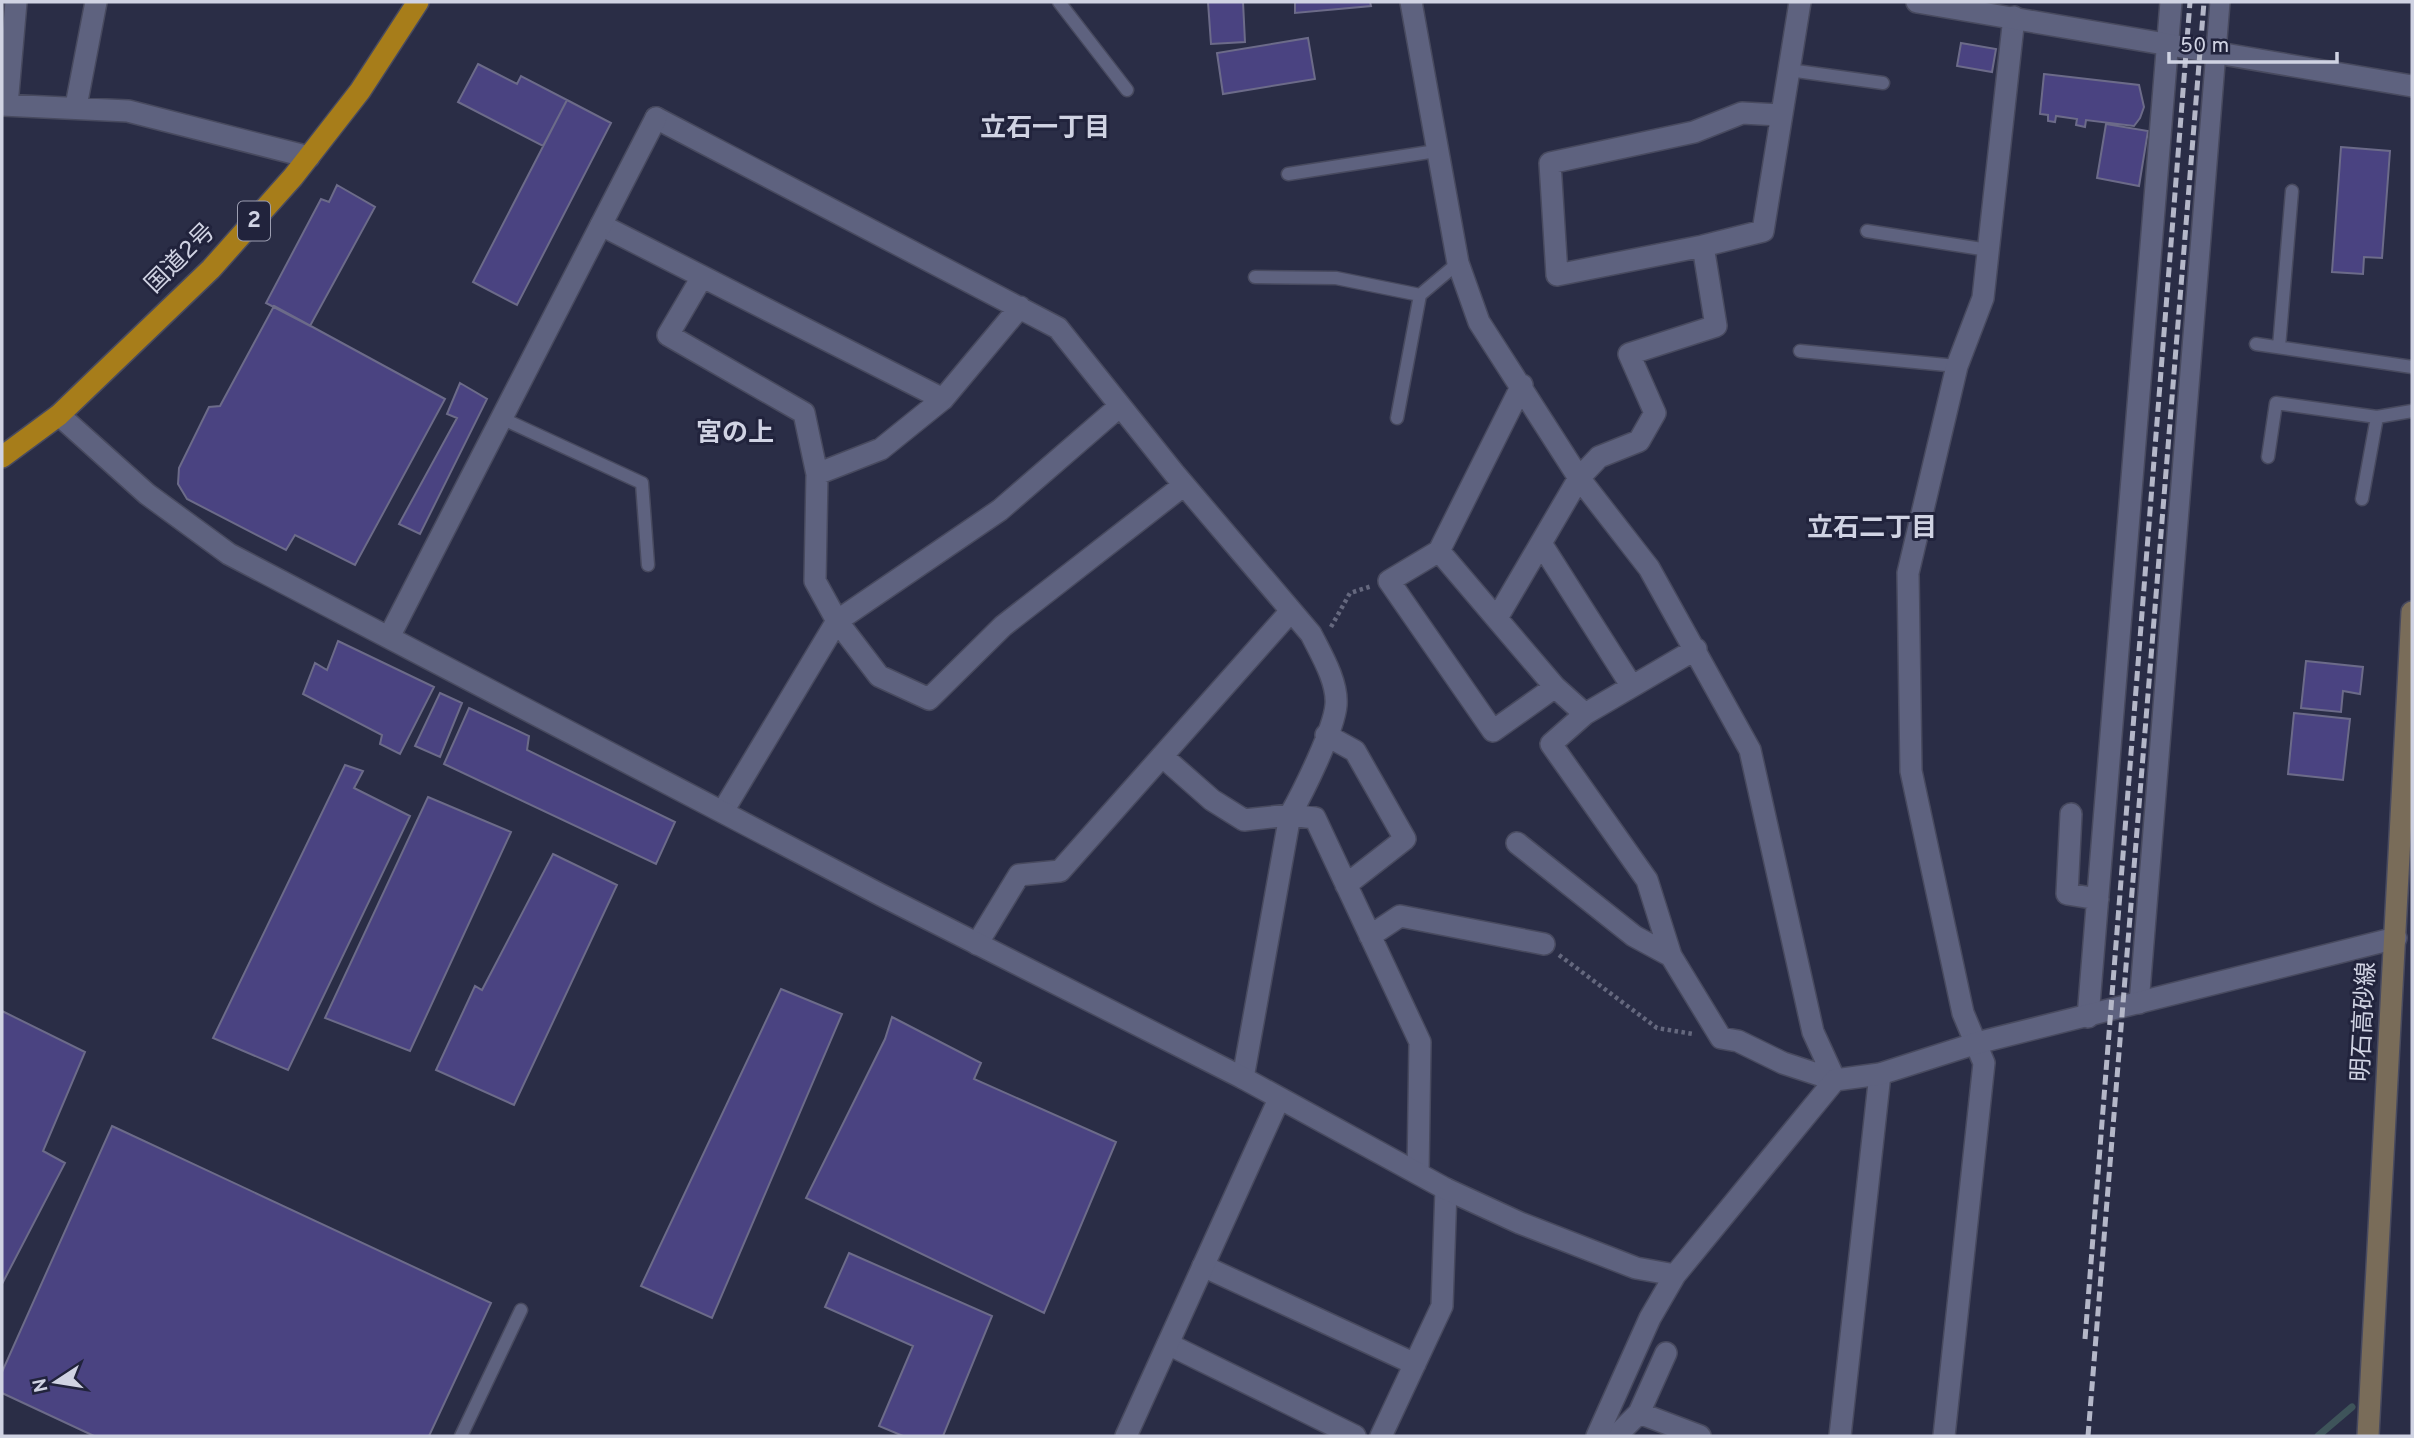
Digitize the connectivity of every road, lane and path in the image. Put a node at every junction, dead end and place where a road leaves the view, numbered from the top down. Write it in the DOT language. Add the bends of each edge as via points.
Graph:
graph roads {
  1 [pos="16,2"];
  2 [pos="96,2"];
  3 [pos="418,2"];
  4 [pos="1059,2"];
  5 [pos="1411,2"];
  6 [pos="1800,2"];
  7 [pos="1917,2"];
  8 [pos="2171,2"];
  9 [pos="2220,2"];
  10 [pos="2014,17"];
  11 [pos="2168,46"];
  12 [pos="2216,53"];
  13 [pos="1789,71"];
  14 [pos="1883,83"];
  15 [pos="2412,86"];
  16 [pos="1127,90"];
  17 [pos="5,105"];
  18 [pos="76,106"];
  19 [pos="1780,115"];
  20 [pos="1436,151"];
  21 [pos="309,157"];
  22 [pos="1289,174"];
  23 [pos="2292,191"];
  24 [pos="601,225"];
  25 [pos="1867,231"];
  26 [pos="1703,246"];
  27 [pos="1988,250"];
  28 [pos="1458,263"];
  29 [pos="702,277"];
  30 [pos="1255,277"];
  31 [pos="1420,295"];
  32 [pos="1020,307"];
  33 [pos="2256,344"];
  34 [pos="2279,347"];
  35 [pos="1800,351"];
  36 [pos="1957,366"];
  37 [pos="2412,366"];
  38 [pos="1521,385"];
  39 [pos="943,399"];
  40 [pos="1120,406"];
  41 [pos="2412,411"];
  42 [pos="59,415"];
  43 [pos="2377,417"];
  44 [pos="501,418"];
  45 [pos="1397,418"];
  46 [pos="2,457"];
  47 [pos="2267,457"];
  48 [pos="817,474"];
  49 [pos="1579,478"];
  50 [pos="1184,485"];
  51 [pos="2362,499"];
  52 [pos="1542,545"];
  53 [pos="1439,551"];
  54 [pos="648,565"];
  55 [pos="1389,581"];
  56 [pos="1291,611"];
  57 [pos="2412,612"];
  58 [pos="1497,618"];
  59 [pos="837,621"];
  60 [pos="389,636"];
  61 [pos="1318,648"];
  62 [pos="1696,649"];
  63 [pos="1631,685"];
  64 [pos="1555,687"];
  65 [pos="1585,714"];
  66 [pos="1326,734"];
  67 [pos="1163,756"];
  68 [pos="723,811"];
  69 [pos="2071,814"];
  70 [pos="1290,815"];
  71 [pos="1517,843"];
  72 [pos="1346,885"];
  73 [pos="2098,899"];
  74 [pos="1370,936"];
  75 [pos="2404,936"];
  76 [pos="977,944"];
  77 [pos="1544,944"];
  78 [pos="1671,956"];
  79 [pos="2139,1004"];
  80 [pos="2088,1017"];
  81 [pos="1721,1038"];
  82 [pos="1977,1043"];
  83 [pos="1880,1074"];
  84 [pos="1243,1078"];
  85 [pos="1835,1080"];
  86 [pos="1279,1099"];
  87 [pos="1418,1173"];
  88 [pos="1446,1189"];
  89 [pos="1203,1266"];
  90 [pos="1675,1275"];
  91 [pos="521,1310"];
  92 [pos="1168,1344"];
  93 [pos="1666,1353"];
  94 [pos="1415,1364"];
  95 [pos="1639,1413"];
  96 [pos="461,1436"];
  97 [pos="1126,1436"];
  98 [pos="1355,1436"];
  99 [pos="1381,1436"];
  100 [pos="1597,1436"];
  101 [pos="1616,1436"];
  102 [pos="1700,1436"];
  103 [pos="1840,1436"];
  104 [pos="1944,1436"];
  105 [pos="2368,1436"];
  1 -- 17 [label="street"];
  2 -- 18 [label="street"];
  3 -- 21 [label="highway, 国道2号 / 2" via="360,91"];
  4 -- 16 [label="lane"];
  5 -- 20 [label="street"];
  6 -- 13 [label="street"];
  7 -- 10 [label="street"];
  8 -- 11 [label="street"];
  9 -- 12 [label="street"];
  10 -- 11 [label="street"];
  10 -- 27 [label="street"];
  11 -- 12 [label="street"];
  11 -- 73 [label="street"];
  12 -- 15 [label="street"];
  12 -- 79 [label="street"];
  13 -- 14 [label="lane"];
  13 -- 19 [label="street"];
  17 -- 18 [label="street"];
  18 -- 21 [label="street" via="128,111"];
  19 -- 26 [label="street" via="1763,231"];
  19 -- 26 [label="street" via="1742,113 1694,132 1550,163 1557,275"];
  20 -- 22 [label="lane"];
  20 -- 28 [label="street"];
  21 -- 42 [label="highway, 国道2号 / 2" via="211,269"];
  23 -- 34 [label="lane"];
  24 -- 29 [label="street"];
  24 -- 32 [label="street" via="656,118"];
  24 -- 44 [label="street"];
  25 -- 27 [label="lane"];
  26 -- 49 [label="street" via="1716,326 1629,354 1655,413 1639,441 1599,457"];
  27 -- 36 [label="street" via="1983,298"];
  28 -- 31 [label="lane"];
  28 -- 38 [label="street" via="1479,321"];
  29 -- 39 [label="street"];
  29 -- 48 [label="street" via="668,335 804,413"];
  30 -- 31 [label="lane" via="1336,278"];
  31 -- 45 [label="lane"];
  32 -- 39 [label="street"];
  32 -- 40 [label="street" via="1058,328"];
  33 -- 34 [label="lane"];
  34 -- 37 [label="lane"];
  35 -- 36 [label="lane"];
  36 -- 82 [label="street" via="1908,573 1911,771 1963,1013"];
  38 -- 49 [label="street"];
  38 -- 53 [label="street"];
  39 -- 48 [label="street" via="881,449"];
  40 -- 50 [label="street"];
  40 -- 59 [label="street" via="1000,510"];
  41 -- 43 [label="lane"];
  42 -- 46 [label="highway, 国道2号 / 2"];
  42 -- 60 [label="street" via="147,494 229,554"];
  43 -- 47 [label="lane" via="2276,403"];
  43 -- 51 [label="lane"];
  44 -- 54 [label="lane" via="642,483"];
  44 -- 60 [label="street"];
  48 -- 59 [label="street" via="815,581"];
  49 -- 52 [label="street"];
  49 -- 62 [label="street" via="1649,568"];
  50 -- 56 [label="street"];
  50 -- 59 [label="street" via="1003,626 929,699 879,676"];
  52 -- 58 [label="street"];
  52 -- 63 [label="street"];
  53 -- 55 [label="street"];
  53 -- 58 [label="street"];
  55 -- 61 [label="path" via="1350,593"];
  55 -- 64 [label="street" via="1493,731"];
  56 -- 61 [label="street"];
  56 -- 67 [label="street"];
  57 -- 75 [label="main road, 明石高砂線"];
  58 -- 64 [label="street"];
  59 -- 68 [label="street"];
  60 -- 68 [label="street"];
  61 -- 66 [label="street" via="1336,704"];
  62 -- 63 [label="street"];
  62 -- 85 [label="street" via="1750,750 1813,1032"];
  63 -- 65 [label="street"];
  64 -- 65 [label="street"];
  65 -- 78 [label="street" via="1551,744 1647,880"];
  66 -- 70 [label="street"];
  66 -- 72 [label="street" via="1355,751 1405,839"];
  67 -- 70 [label="street" via="1212,800 1244,820"];
  67 -- 76 [label="street" via="1060,871 1019,875"];
  68 -- 76 [label="street"];
  69 -- 73 [label="street" via="2067,894"];
  70 -- 72 [label="street" via="1315,818"];
  70 -- 84 [label="street"];
  71 -- 78 [label="street" via="1634,936"];
  72 -- 74 [label="street"];
  73 -- 80 [label="street"];
  74 -- 77 [label="street" via="1399,916"];
  74 -- 87 [label="street" via="1420,1042"];
  75 -- 79 [label="street"];
  75 -- 105 [label="main road, 明石高砂線"];
  76 -- 84 [label="street"];
  77 -- 81 [label="path" via="1657,1028"];
  78 -- 81 [label="street"];
  79 -- 80 [label="street"];
  80 -- 82 [label="street"];
  81 -- 85 [label="street"];
  82 -- 83 [label="street"];
  82 -- 104 [label="street" via="1984,1063"];
  83 -- 85 [label="street"];
  83 -- 103 [label="street"];
  84 -- 86 [label="street"];
  85 -- 90 [label="street"];
  86 -- 87 [label="street"];
  86 -- 89 [label="street"];
  87 -- 88 [label="street"];
  88 -- 90 [label="street" via="1636,1268"];
  88 -- 94 [label="street" via="1442,1306"];
  89 -- 92 [label="street"];
  89 -- 94 [label="street"];
  90 -- 100 [label="street" via="1650,1318"];
  91 -- 96 [label="lane"];
  92 -- 97 [label="street"];
  92 -- 98 [label="street"];
  93 -- 95 [label="street"];
  94 -- 99 [label="street"];
  95 -- 101 [label="street"];
  95 -- 102 [label="street"];
}
